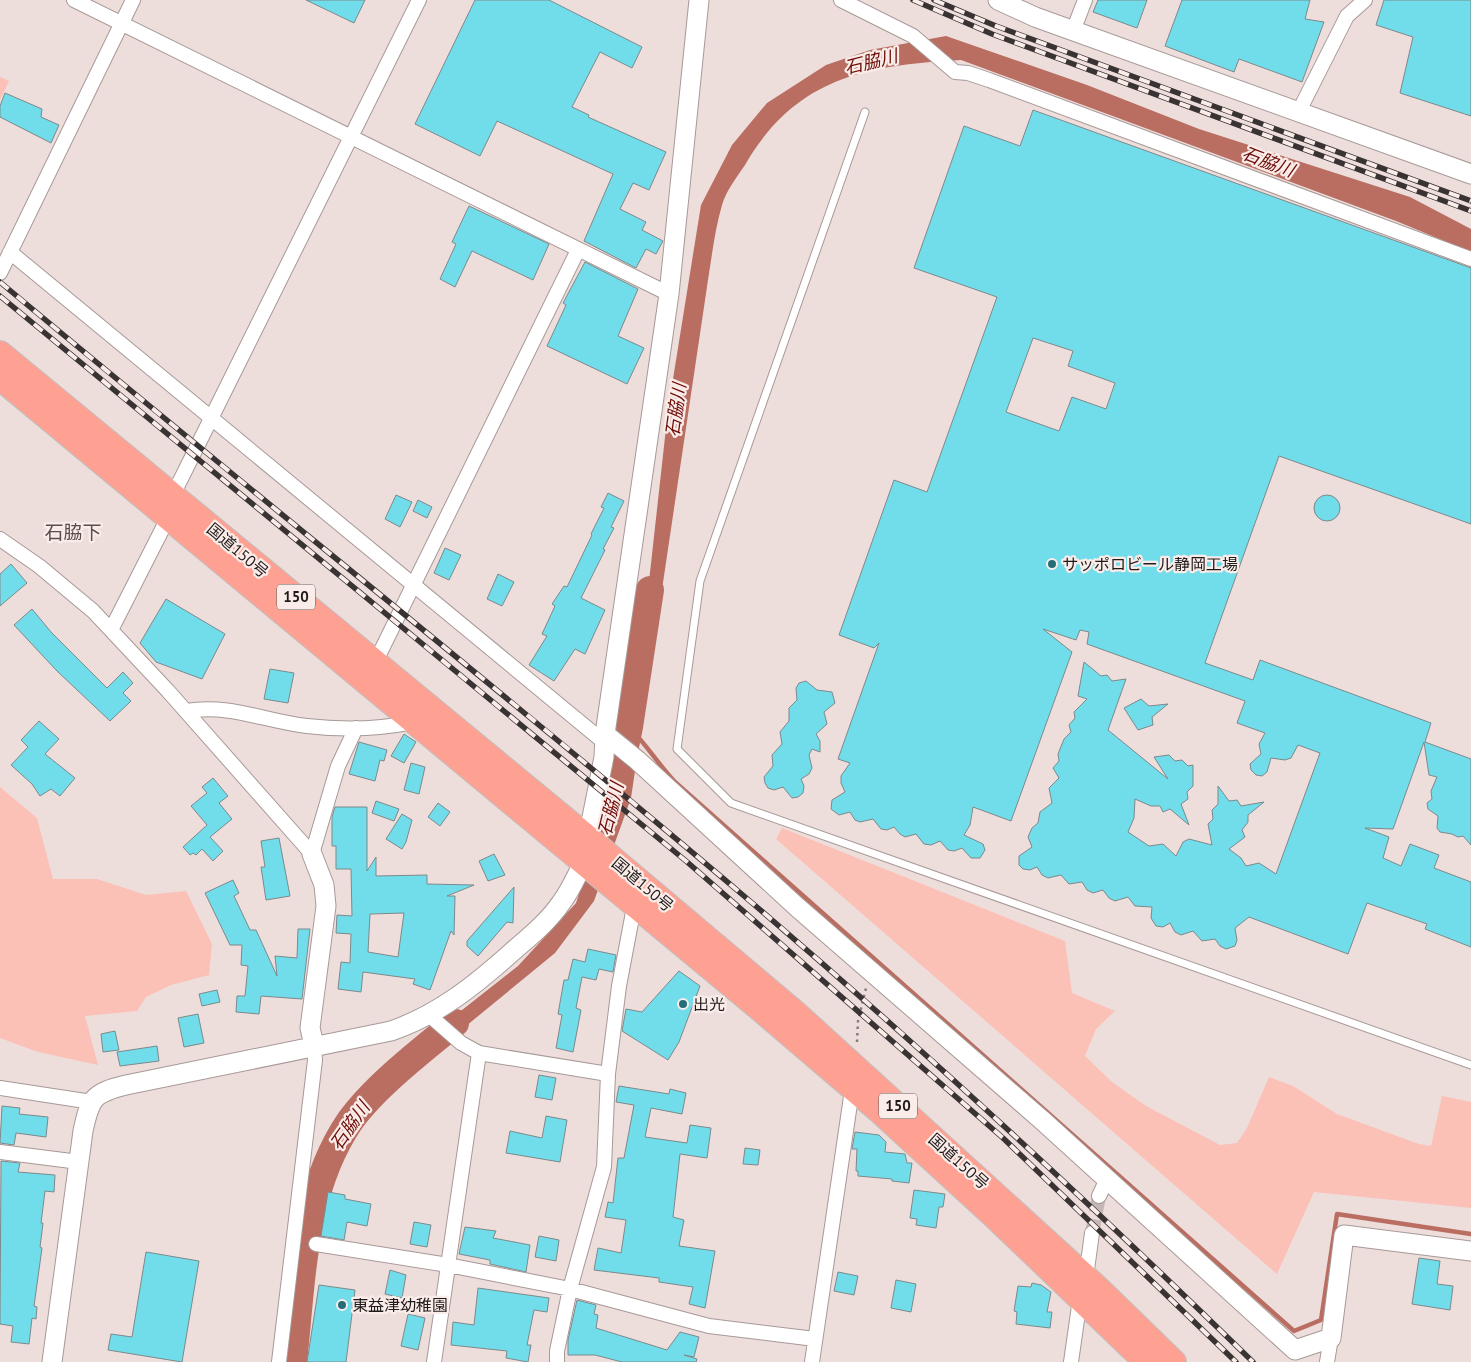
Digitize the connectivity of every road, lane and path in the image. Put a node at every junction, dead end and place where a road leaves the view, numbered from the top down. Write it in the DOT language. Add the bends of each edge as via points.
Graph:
graph roads {
  1 [pos="74,0"];
  2 [pos="132,0"];
  3 [pos="419,0"];
  4 [pos="699,0"];
  5 [pos="841,0"];
  6 [pos="998,0"];
  7 [pos="1085,0"];
  8 [pos="1364,0"];
  9 [pos="121,23"];
  10 [pos="1073,31"];
  11 [pos="865,112"];
  12 [pos="1298,112"];
  13 [pos="350,137"];
  14 [pos="1471,174"];
  15 [pos="578,250"];
  16 [pos="10,252"];
  17 [pos="1471,259"];
  18 [pos="0,273"];
  19 [pos="669,294"];
  20 [pos="0,353"];
  21 [pos="0,378"];
  22 [pos="212,418"];
  23 [pos="171,506"];
  24 [pos="0,539"];
  25 [pos="414,586"];
  26 [pos="111,630"];
  27 [pos="375,663"];
  28 [pos="186,711"];
  29 [pos="414,722"];
  30 [pos="356,728"];
  31 [pos="605,738"];
  32 [pos="587,852"];
  33 [pos="312,854"];
  34 [pos="608,870"];
  35 [pos="634,906"];
  36 [pos="866,988"];
  37 [pos="430,1015"];
  38 [pos="858,1021"];
  39 [pos="314,1045"];
  40 [pos="480,1053"];
  41 [pos="1471,1066"];
  42 [pos="608,1074"];
  43 [pos="0,1088"];
  44 [pos="852,1090"];
  45 [pos="92,1102"];
  46 [pos="0,1152"];
  47 [pos="79,1162"];
  48 [pos="1107,1179"];
  49 [pos="1099,1196"];
  50 [pos="1092,1233"];
  51 [pos="316,1244"];
  52 [pos="1471,1251"];
  53 [pos="448,1265"];
  54 [pos="1083,1288"];
  55 [pos="570,1289"];
  56 [pos="1331,1338"];
  57 [pos="815,1339"];
  58 [pos="52,1362"];
  59 [pos="279,1362"];
  60 [pos="434,1362"];
  61 [pos="557,1362"];
  62 [pos="812,1362"];
  63 [pos="1071,1362"];
  64 [pos="1146,1362"];
  65 [pos="1174,1362"];
  66 [pos="1328,1362"];
  1 -- 9 [label="street"];
  2 -- 9 [label="street"];
  3 -- 13 [label="street"];
  4 -- 19 [label="street"];
  5 -- 17 [label="street" via="913,36 954,72 989,80"];
  6 -- 10 [label="street" via="1035,18"];
  7 -- 10 [label="street"];
  8 -- 12 [label="street" via="1347,16"];
  9 -- 13 [label="street"];
  9 -- 16 [label="street"];
  10 -- 12 [label="street"];
  11 -- 41 [label="lane" via="700,581 677,749 731,803"];
  12 -- 14 [label="street"];
  13 -- 15 [label="street"];
  13 -- 22 [label="street"];
  15 -- 19 [label="street"];
  15 -- 25 [label="street"];
  16 -- 18 [label="street"];
  16 -- 22 [label="street"];
  19 -- 31 [label="street"];
  20 -- 23 [label="highway, 国道150号 / 150"];
  21 -- 23 [label="highway, 国道150号 / 150"];
  22 -- 23 [label="street"];
  22 -- 25 [label="street"];
  23 -- 26 [label="street"];
  23 -- 27 [label="highway, 国道150号 / 150"];
  23 -- 29 [label="highway, 国道150号 / 150"];
  24 -- 26 [label="street" via="39,566"];
  25 -- 27 [label="street"];
  25 -- 31 [label="street"];
  26 -- 28 [label="street"];
  27 -- 32 [label="highway, 国道150号 / 150"];
  28 -- 30 [label="street" via="228,709 306,726"];
  28 -- 33 [label="street"];
  29 -- 30 [label="street"];
  29 -- 32 [label="highway, 国道150号 / 150"];
  30 -- 33 [label="street" via="338,766"];
  31 -- 32 [label="street"];
  31 -- 48 [label="street" via="637,760 797,907"];
  32 -- 34 [label="highway, 国道150号 / 150"];
  32 -- 37 [label="street" via="561,903 532,935 469,989"];
  33 -- 39 [label="street" via="324,885 326,906 310,1028"];
  34 -- 35 [label="highway, 国道150号 / 150"];
  34 -- 54 [label="highway, 国道150号 / 150" via="798,1015"];
  35 -- 42 [label="street" via="619,986"];
  35 -- 44 [label="highway, 国道150号 / 150" via="762,1010"];
  36 -- 38 [label="path"];
  37 -- 39 [label="street" via="391,1031"];
  37 -- 40 [label="street" via="461,1043"];
  39 -- 45 [label="street" via="109,1089"];
  39 -- 59 [label="street" via="315,1060"];
  40 -- 42 [label="street"];
  40 -- 53 [label="street"];
  42 -- 55 [label="street" via="604,1167"];
  43 -- 45 [label="street"];
  44 -- 54 [label="highway, 国道150号 / 150" via="999,1221"];
  44 -- 57 [label="street"];
  45 -- 47 [label="street"];
  46 -- 47 [label="street"];
  47 -- 58 [label="street"];
  48 -- 49 [label="street"];
  48 -- 56 [label="street" via="1295,1350"];
  50 -- 54 [label="street"];
  51 -- 53 [label="street"];
  52 -- 56 [label="street" via="1344,1235"];
  53 -- 55 [label="street"];
  53 -- 60 [label="street"];
  54 -- 63 [label="street"];
  54 -- 64 [label="highway, 国道150号 / 150"];
  54 -- 65 [label="highway, 国道150号 / 150"];
  55 -- 57 [label="street" via="709,1326"];
  55 -- 61 [label="street"];
  56 -- 66 [label="street"];
  57 -- 62 [label="street"];
}
